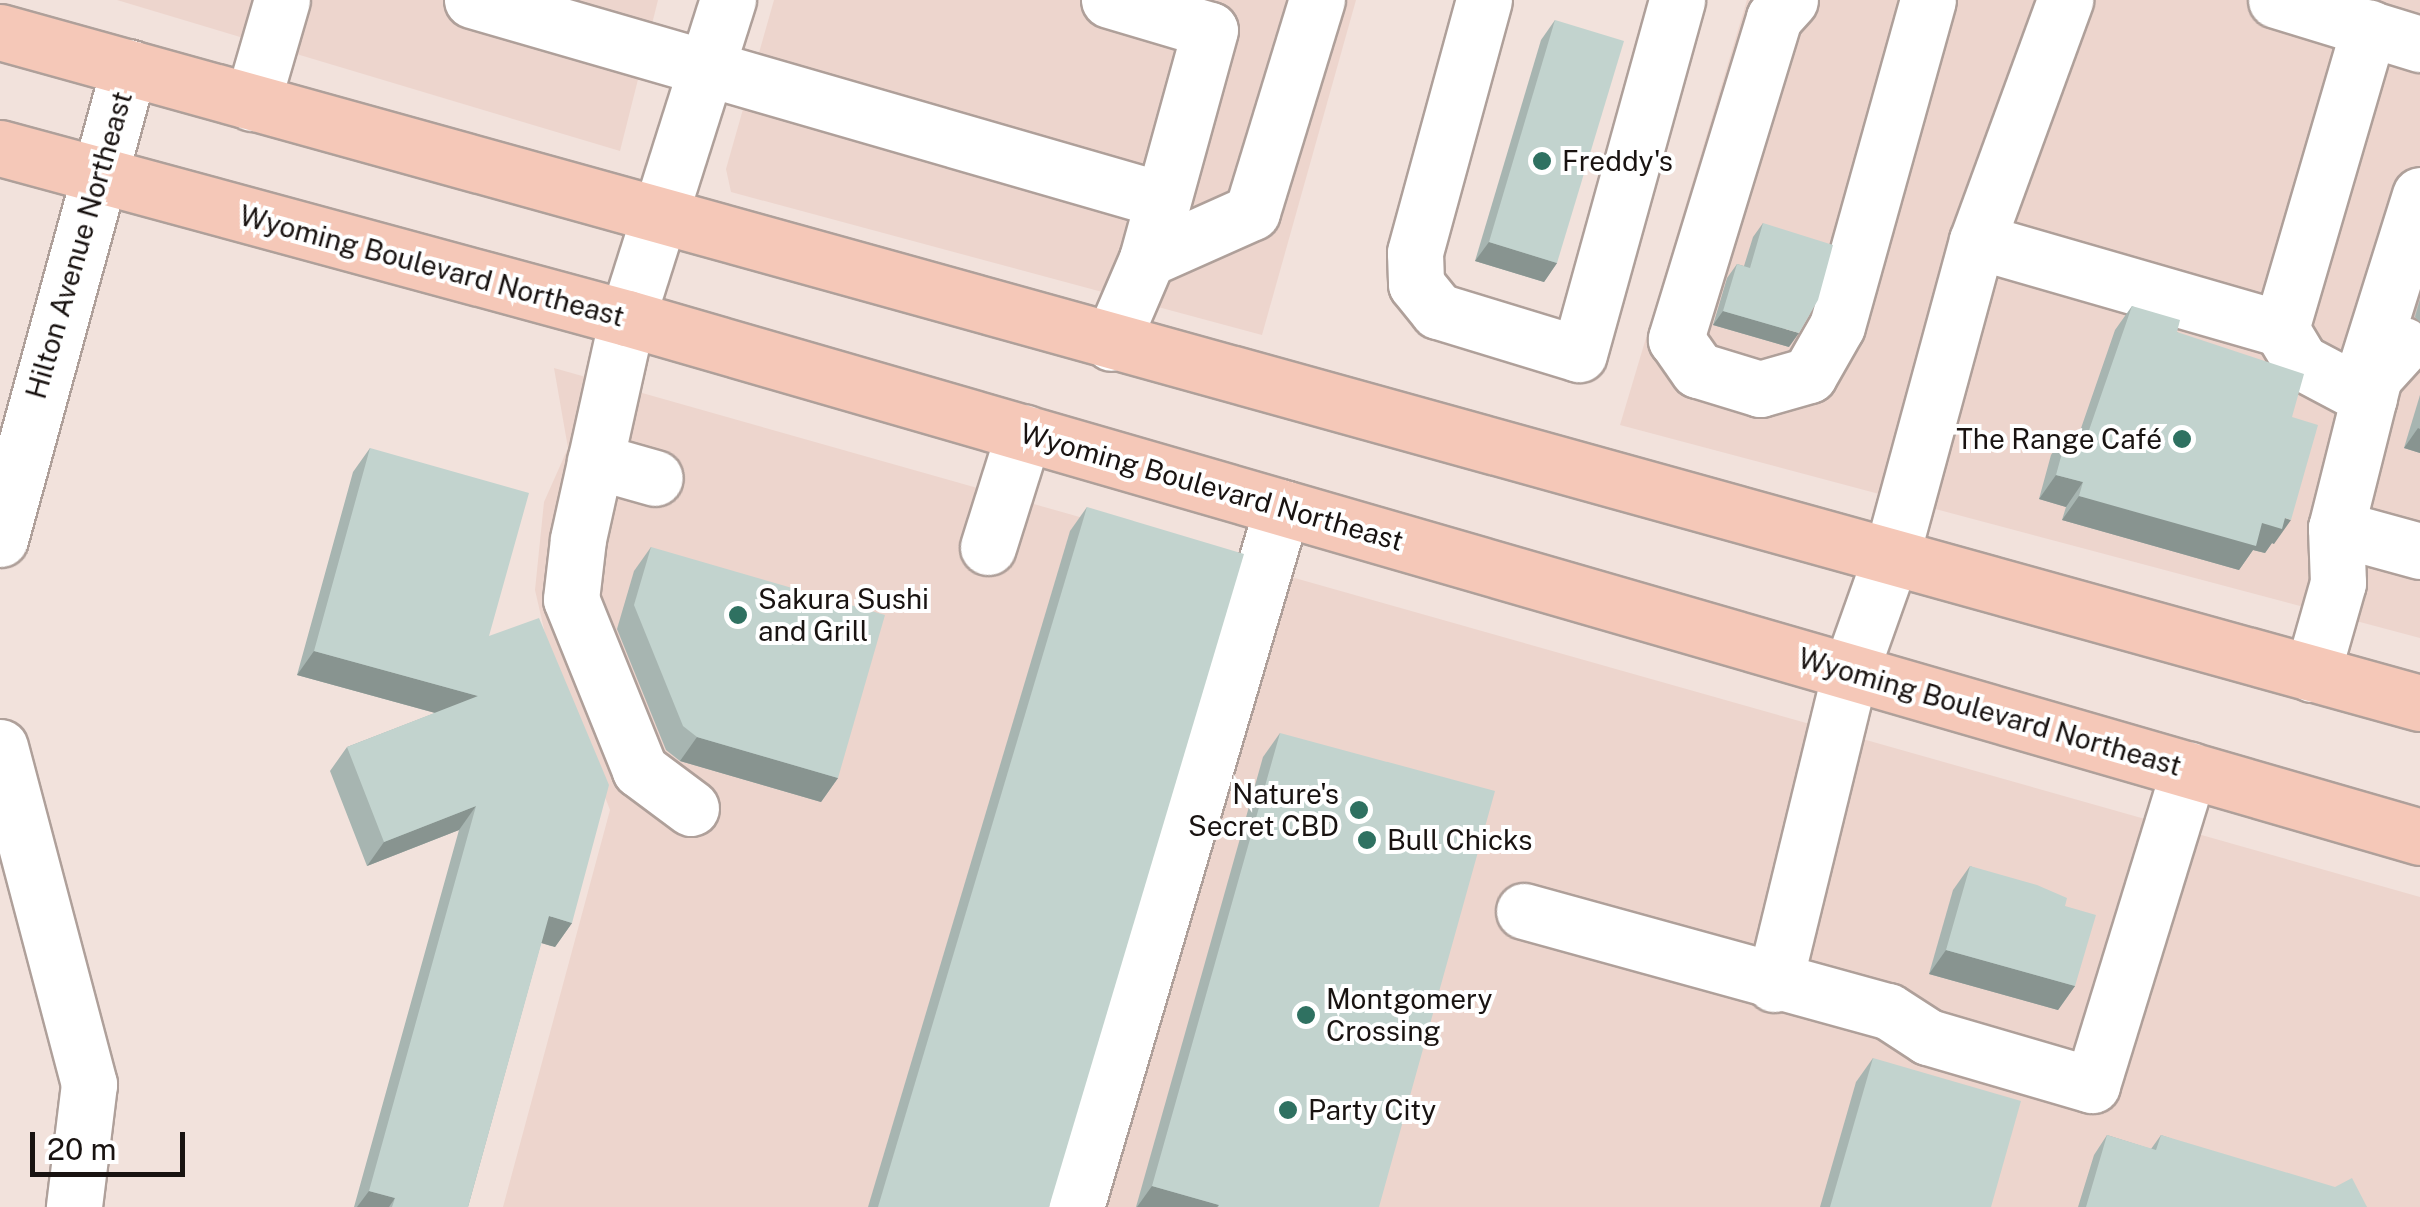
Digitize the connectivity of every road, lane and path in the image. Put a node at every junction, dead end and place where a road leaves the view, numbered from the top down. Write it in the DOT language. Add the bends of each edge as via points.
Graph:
graph roads {
  1 [pos="282,0"];
  2 [pos="472,0"];
  3 [pos="728,0"];
  4 [pos="1109,0"];
  5 [pos="1317,0"];
  6 [pos="1484,0"];
  7 [pos="1678,0"];
  8 [pos="1790,0"];
  9 [pos="1928,0"];
  10 [pos="2065,0"];
  11 [pos="2276,0"];
  12 [pos="2346,15"];
  13 [pos="0,32"];
  14 [pos="2420,44"];
  15 [pos="129,67"];
  16 [pos="705,69"];
  17 [pos="252,103"];
  18 [pos="0,148"];
  19 [pos="97,176"];
  20 [pos="2420,195"];
  21 [pos="1163,200"];
  22 [pos="655,218"];
  23 [pos="1978,241"];
  24 [pos="1148,259"];
  25 [pos="627,318"];
  26 [pos="2282,329"];
  27 [pos="2397,340"];
  28 [pos="1111,343"];
  29 [pos="1024,433"];
  30 [pos="595,460"];
  31 [pos="655,478"];
  32 [pos="1282,508"];
  33 [pos="2336,528"];
  34 [pos="0,539"];
  35 [pos="988,547"];
  36 [pos="2420,552"];
  37 [pos="1891,558"];
  38 [pos="1850,672"];
  39 [pos="2312,674"];
  40 [pos="2420,703"];
  41 [pos="2189,770"];
  42 [pos="3,777"];
  43 [pos="691,808"];
  44 [pos="2420,837"];
  45 [pos="1524,911"];
  46 [pos="1774,984"];
  47 [pos="74,1207"];
  48 [pos="1076,1207"];
  1 -- 17 [label="street"];
  2 -- 16 [label="street"];
  3 -- 16 [label="street"];
  4 -- 21 [label="street" via="1210,30"];
  5 -- 24 [label="street" via="1252,212"];
  6 -- 7 [label="street" via="1415,253 1416,284 1438,310 1579,354"];
  8 -- 9 [label="street" via="1774,18 1676,339 1698,370 1760,389 1809,375 1838,326"];
  10 -- 23 [label="street"];
  11 -- 12 [label="street"];
  12 -- 14 [label="street"];
  12 -- 26 [label="street"];
  13 -- 15 [label="main road"];
  15 -- 17 [label="main road"];
  15 -- 19 [label="street, Hilton Avenue Northeast"];
  16 -- 21 [label="street"];
  16 -- 22 [label="street"];
  17 -- 22 [label="main road"];
  18 -- 19 [label="main road, Wyoming Boulevard Northeast"];
  19 -- 25 [label="main road, Wyoming Boulevard Northeast"];
  19 -- 34 [label="street, Hilton Avenue Northeast"];
  20 -- 27 [label="street" via="2366,364"];
  21 -- 24 [label="street"];
  22 -- 25 [label="street"];
  22 -- 28 [label="main road"];
  23 -- 26 [label="street"];
  23 -- 37 [label="street"];
  24 -- 28 [label="street"];
  25 -- 29 [label="main road, Wyoming Boulevard Northeast"];
  25 -- 30 [label="street"];
  26 -- 27 [label="street" via="2301,362"];
  27 -- 33 [label="street"];
  28 -- 37 [label="main road"];
  29 -- 32 [label="main road, Wyoming Boulevard Northeast"];
  29 -- 35 [label="street"];
  30 -- 31 [label="street"];
  30 -- 43 [label="street" via="571,598 640,770"];
  32 -- 38 [label="main road, Wyoming Boulevard Northeast"];
  32 -- 48 [label="street"];
  33 -- 36 [label="street"];
  33 -- 39 [label="street" via="2338,584"];
  37 -- 38 [label="street"];
  37 -- 39 [label="main road"];
  38 -- 41 [label="main road, Wyoming Boulevard Northeast"];
  38 -- 46 [label="street"];
  39 -- 40 [label="main road"];
  41 -- 44 [label="main road, Wyoming Boulevard Northeast"];
  41 -- 46 [label="street" via="2092,1084 1928,1037 1888,1011"];
  42 -- 47 [label="street" via="88,1084"];
  45 -- 46 [label="street"];
}
